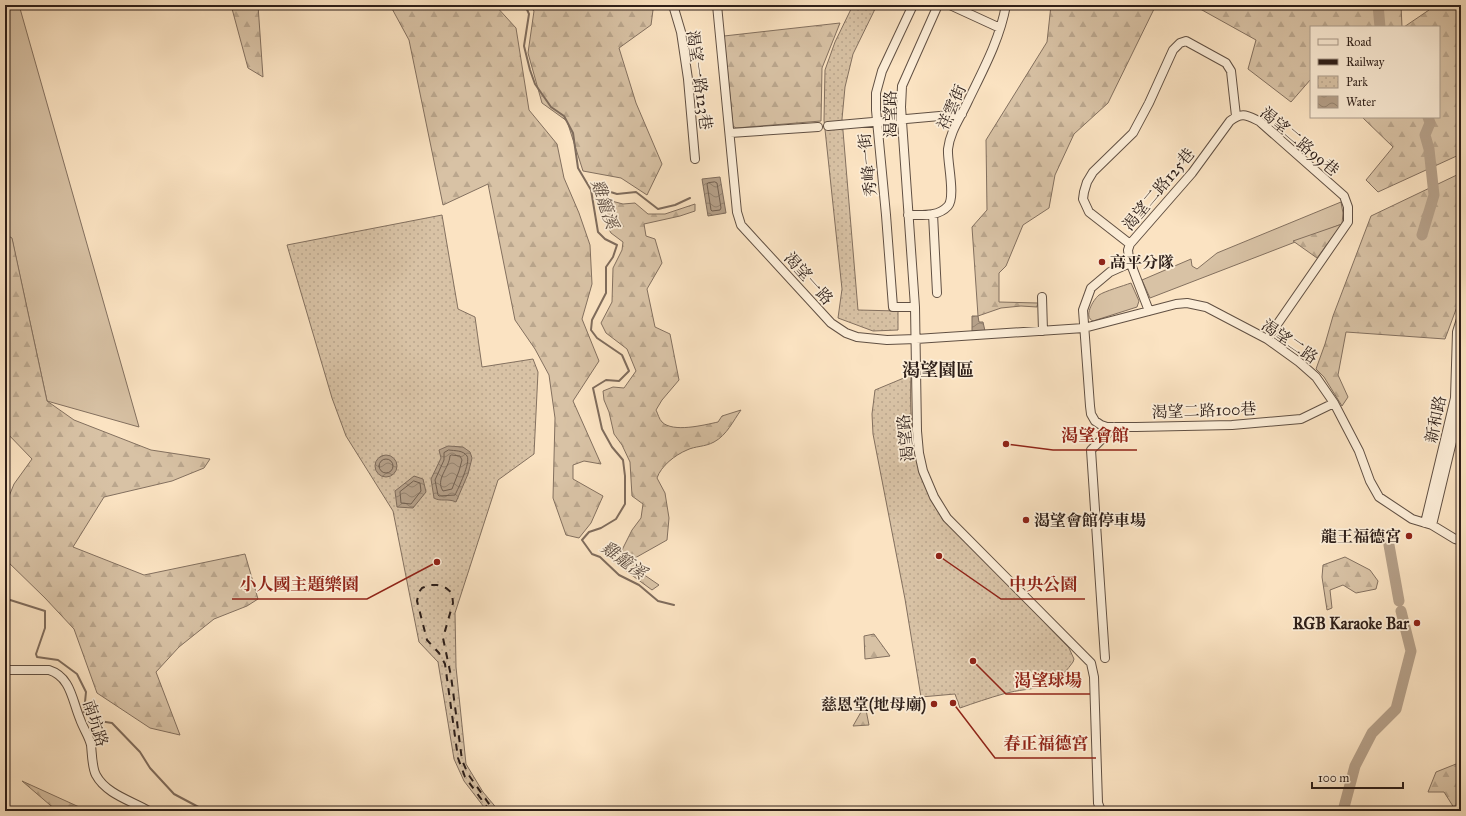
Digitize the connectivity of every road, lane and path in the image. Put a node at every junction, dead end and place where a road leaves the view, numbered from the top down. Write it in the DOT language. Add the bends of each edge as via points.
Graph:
graph roads {
  1 [pos="673,5"];
  2 [pos="717,5"];
  3 [pos="913,5"];
  4 [pos="938,5"];
  5 [pos="950,5"];
  6 [pos="1006,5"];
  7 [pos="1000,28"];
  8 [pos="962,114"];
  9 [pos="1236,116"];
  10 [pos="902,120"];
  11 [pos="877,122"];
  12 [pos="828,126"];
  13 [pos="818,127"];
  14 [pos="730,133"];
  15 [pos="696,159"];
  16 [pos="933,214"];
  17 [pos="908,216"];
  18 [pos="1130,244"];
  19 [pos="1130,263"];
  20 [pos="936,293"];
  21 [pos="1042,297"];
  22 [pos="915,307"];
  23 [pos="1149,311"];
  24 [pos="1461,320"];
  25 [pos="1084,328"];
  26 [pos="1043,331"];
  27 [pos="916,339"];
  28 [pos="1267,339"];
  29 [pos="1334,404"];
  30 [pos="1461,404"];
  31 [pos="1114,427"];
  32 [pos="1429,524"];
  33 [pos="1461,540"];
  34 [pos="1105,658"];
  35 [pos="5,670"];
  36 [pos="149,811"];
  37 [pos="1101,811"];
  1 -- 15 [label="street, 渴望一路123巷" via="681,32"];
  2 -- 14 [label="street, 渴望一路"];
  3 -- 11 [label="street, 秀峰一街" via="882,71 876,93"];
  4 -- 10 [label="street, 渴望路" via="902,86"];
  5 -- 7 [label="street"];
  6 -- 7 [label="street, 祥雲街"];
  7 -- 8 [label="street, 祥雲街" via="992,52"];
  8 -- 10 [label="street"];
  8 -- 16 [label="street, 祥雲街" via="954,128 948,149 950,205"];
  9 -- 18 [label="street, 渴望二路125巷" via="1192,173"];
  9 -- 18 [label="street, 渴望二路99巷" via="1231,71 1226,63 1186,41 1180,43 1174,50 1133,133 1092,172 1086,182 1083,199 1089,212"];
  9 -- 28 [label="street, 渴望二路99巷" via="1244,114 1259,121 1344,196 1348,207 1348,222"];
  10 -- 11 [label="street"];
  10 -- 17 [label="street, 渴望路"];
  11 -- 12 [label="street"];
  11 -- 22 [label="street, 秀峰一街" via="893,307"];
  13 -- 14 [label="street"];
  14 -- 27 [label="street, 渴望一路" via="741,225 771,252 831,324 857,337"];
  16 -- 17 [label="street, 祥雲街"];
  16 -- 20 [label="street"];
  17 -- 22 [label="street, 渴望路"];
  18 -- 19 [label="street, 渴望二路125巷"];
  19 -- 23 [label="street, 渴望二路125巷"];
  19 -- 25 [label="street, 渴望二路100巷" via="1110,272 1091,288 1083,310"];
  21 -- 26 [label="street"];
  22 -- 27 [label="street, 渴望路"];
  23 -- 25 [label="street, 渴望二路"];
  23 -- 28 [label="street, 渴望二路" via="1188,303 1206,307"];
  24 -- 32 [label="street, 新和路" via="1457,332 1455,398"];
  25 -- 26 [label="street, 渴望一路"];
  25 -- 31 [label="street, 渴望二路100巷" via="1091,414 1101,425"];
  26 -- 27 [label="street, 渴望一路"];
  27 -- 37 [label="street, 渴望路" via="919,453 923,471 934,497 947,518 1091,663 1094,677 1098,803"];
  28 -- 29 [label="street, 渴望二路" via="1300,362 1316,377"];
  29 -- 31 [label="street, 渴望二路100巷" via="1301,419 1232,425"];
  29 -- 32 [label="street, 渴望二路" via="1359,451 1379,497 1412,519"];
  30 -- 32 [label="street, 新和路"];
  31 -- 34 [label="street" via="1091,450"];
  32 -- 33 [label="street"];
  35 -- 36 [label="street, 南坑路" via="48,670 63,678 69,686 90,743 95,775 111,791"];
}
